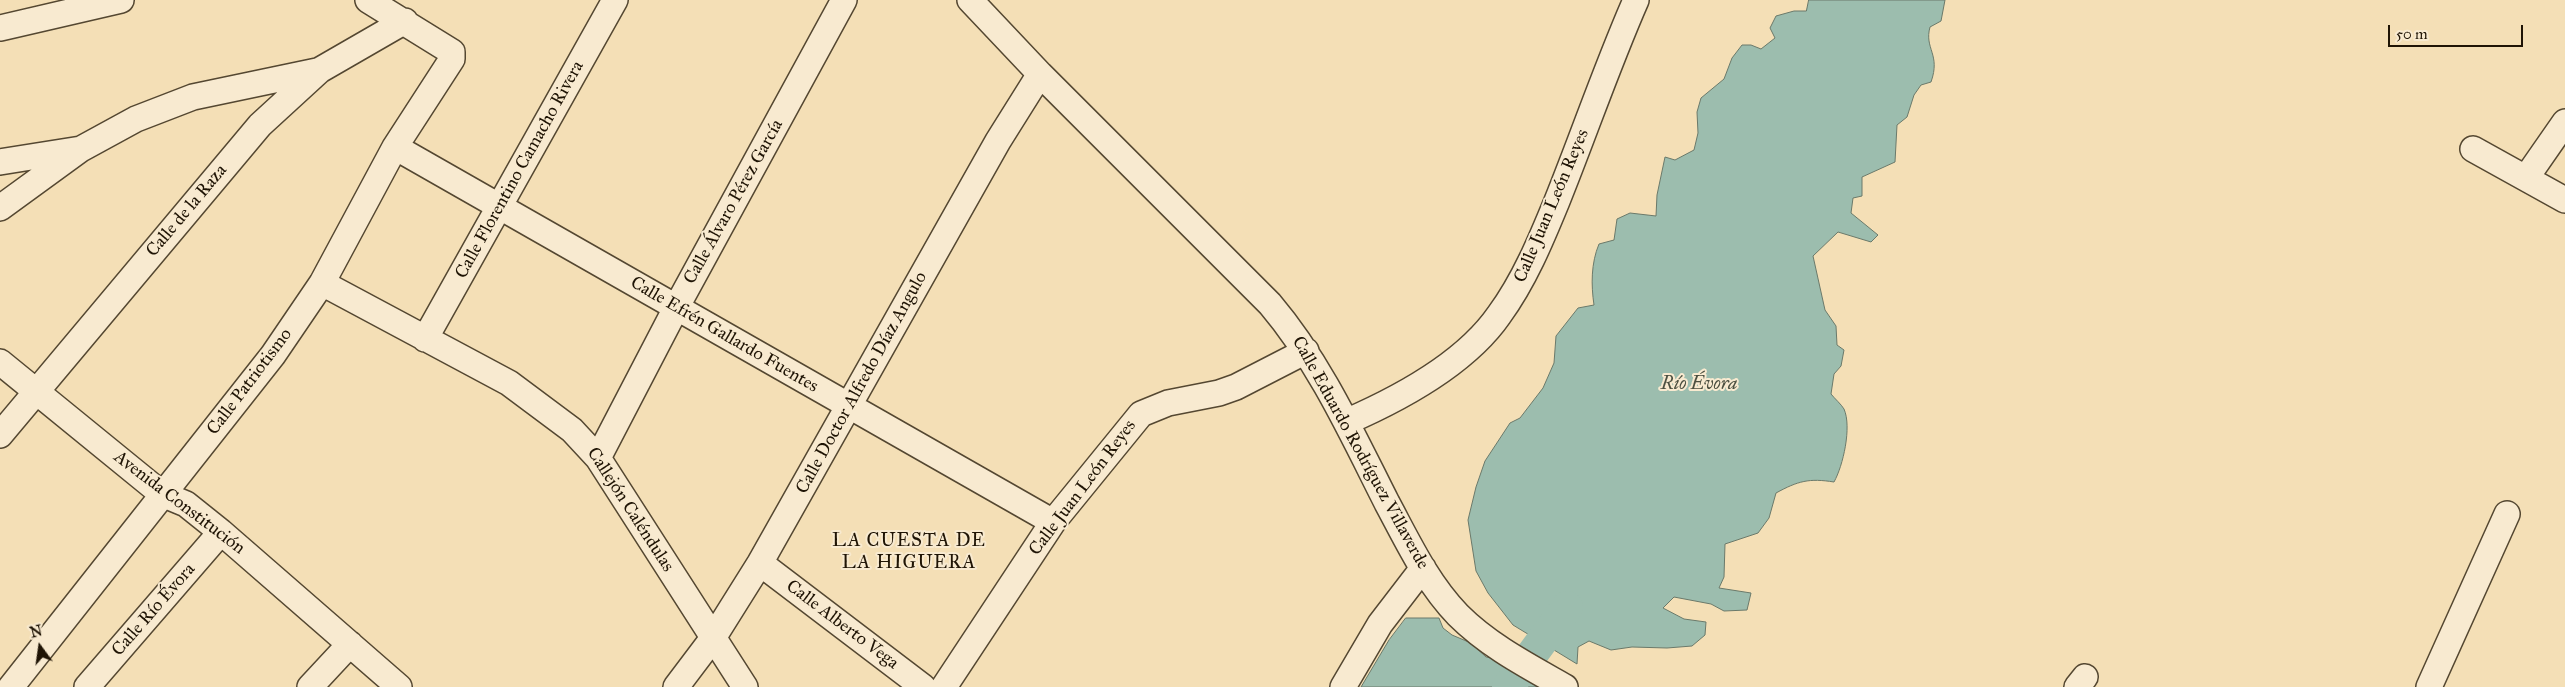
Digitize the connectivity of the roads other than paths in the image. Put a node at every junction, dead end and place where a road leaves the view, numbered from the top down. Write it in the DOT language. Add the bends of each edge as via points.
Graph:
graph roads {
  1 [pos="121,0"];
  2 [pos="368,0"];
  3 [pos="615,0"];
  4 [pos="844,0"];
  5 [pos="970,0"];
  6 [pos="1636,1"];
  7 [pos="405,22"];
  8 [pos="0,28"];
  9 [pos="320,70"];
  10 [pos="1040,74"];
  11 [pos="2565,122"];
  12 [pos="394,147"];
  13 [pos="81,149"];
  14 [pos="2474,149"];
  15 [pos="0,162"];
  16 [pos="2526,178"];
  17 [pos="2565,200"];
  18 [pos="500,207"];
  19 [pos="0,208"];
  20 [pos="322,283"];
  21 [pos="676,308"];
  22 [pos="426,339"];
  23 [pos="1306,351"];
  24 [pos="0,362"];
  25 [pos="36,391"];
  26 [pos="850,407"];
  27 [pos="1346,422"];
  28 [pos="0,435"];
  29 [pos="598,458"];
  30 [pos="162,494"];
  31 [pos="2507,514"];
  32 [pos="1053,522"];
  33 [pos="221,532"];
  34 [pos="760,563"];
  35 [pos="1423,568"];
  36 [pos="713,638"];
  37 [pos="350,644"];
  38 [pos="956,683"];
  39 [pos="11,687"];
  40 [pos="87,687"];
  41 [pos="310,687"];
  42 [pos="399,687"];
  43 [pos="676,687"];
  44 [pos="745,687"];
  45 [pos="923,687"];
  46 [pos="1343,687"];
  47 [pos="1565,687"];
  48 [pos="2429,687"];
  1 -- 8 [label="street"];
  2 -- 7 [label="street"];
  3 -- 18 [label="street, Calle Florentino Camacho Rivera"];
  4 -- 21 [label="street, Calle Álvaro Pérez García"];
  5 -- 10 [label="street, Calle Eduardo Rodríguez Villaverde"];
  6 -- 27 [label="street, Calle Juan León Reyes" via="1543,234 1499,317 1471,346 1439,370 1389,404"];
  7 -- 9 [label="street, Calle de la Raza"];
  7 -- 12 [label="street, Calle Patriotismo" via="452,54 452,59"];
  9 -- 13 [label="street" via="193,97 136,119"];
  9 -- 25 [label="street, Calle de la Raza" via="260,125"];
  10 -- 23 [label="street, Calle Eduardo Rodríguez Villaverde" via="1270,304"];
  10 -- 26 [label="street, Calle Doctor Alfredo Díaz Angulo" via="993,150"];
  11 -- 16 [label="street"];
  12 -- 18 [label="street, Calle Efrén Gallardo Fuentes"];
  12 -- 20 [label="street, Calle Patriotismo"];
  13 -- 15 [label="street"];
  13 -- 19 [label="street"];
  14 -- 16 [label="street"];
  16 -- 17 [label="street"];
  18 -- 21 [label="street, Calle Efrén Gallardo Fuentes"];
  18 -- 22 [label="street, Calle Florentino Camacho Rivera"];
  20 -- 22 [label="street, Callejón Caléndulas"];
  20 -- 30 [label="street, Calle Patriotismo" via="273,355"];
  21 -- 26 [label="street, Calle Efrén Gallardo Fuentes"];
  21 -- 29 [label="street, Calle Álvaro Pérez García"];
  22 -- 29 [label="street, Callejón Caléndulas" via="525,394 572,430"];
  23 -- 27 [label="street, Calle Eduardo Rodríguez Villaverde"];
  23 -- 32 [label="street, Calle Juan León Reyes" via="1236,387 1168,403 1140,414"];
  24 -- 25 [label="street, Avenida Constitución"];
  25 -- 28 [label="street, Calle de la Raza"];
  25 -- 30 [label="street, Avenida Constitución"];
  26 -- 32 [label="street, Calle Efrén Gallardo Fuentes"];
  26 -- 34 [label="street, Calle Doctor Alfredo Díaz Angulo"];
  27 -- 35 [label="street, Calle Eduardo Rodríguez Villaverde"];
  29 -- 36 [label="street, Callejón Caléndulas"];
  30 -- 33 [label="street, Avenida Constitución" via="186,504"];
  30 -- 39 [label="street, Calle Patriotismo"];
  31 -- 48 [label="street"];
  32 -- 38 [label="street, Calle Juan León Reyes"];
  33 -- 37 [label="street, Avenida Constitución"];
  33 -- 40 [label="street, Calle Río Évora"];
  34 -- 36 [label="street, Calle Doctor Alfredo Díaz Angulo"];
  34 -- 45 [label="street, Calle Alberto Vega"];
  35 -- 46 [label="street" via="1380,624"];
  35 -- 47 [label="street, Calle Eduardo Rodríguez Villaverde" via="1458,615 1486,640"];
  36 -- 43 [label="street, Calle Doctor Alfredo Díaz Angulo"];
  36 -- 44 [label="street, Callejón Caléndulas"];
  37 -- 41 [label="street"];
  37 -- 42 [label="street, Avenida Constitución"];
}
